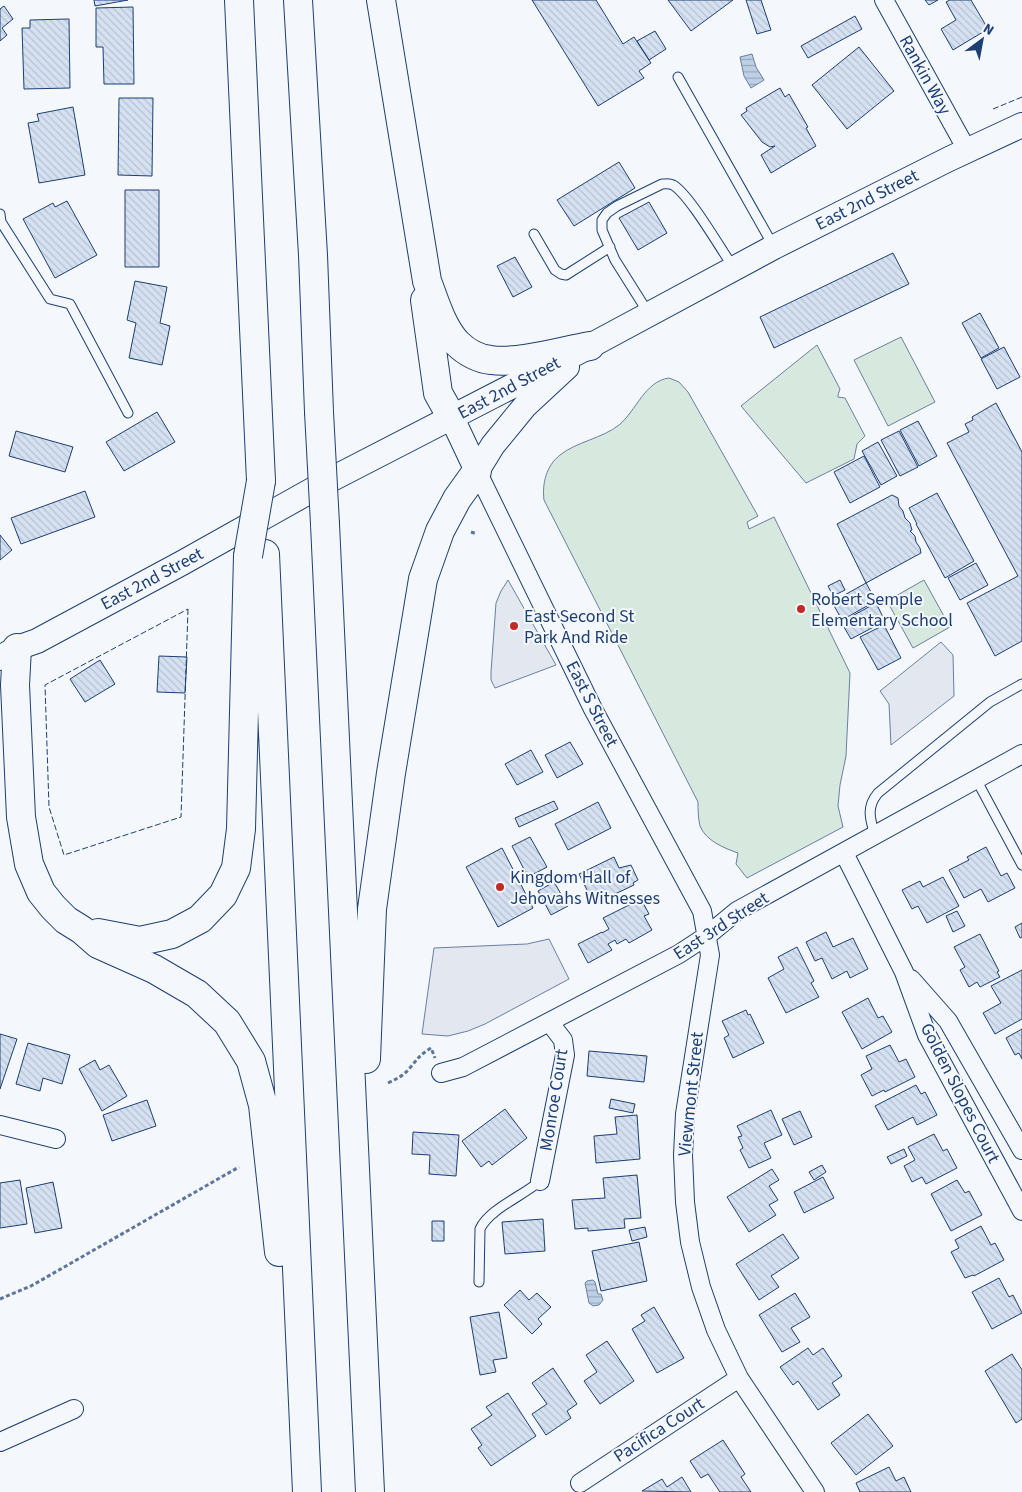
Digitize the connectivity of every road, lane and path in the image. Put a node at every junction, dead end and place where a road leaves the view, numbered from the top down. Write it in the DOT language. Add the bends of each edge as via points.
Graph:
graph roads {
  1 [pos="239,0"];
  2 [pos="298,0"];
  3 [pos="382,0"];
  4 [pos="884,0"];
  5 [pos="678,77"];
  6 [pos="1022,126"];
  7 [pos="967,150"];
  8 [pos="0,214"];
  9 [pos="534,234"];
  10 [pos="774,247"];
  11 [pos="610,248"];
  12 [pos="734,269"];
  13 [pos="427,281"];
  14 [pos="650,314"];
  15 [pos="590,346"];
  16 [pos="128,413"];
  17 [pos="452,418"];
  18 [pos="477,471"];
  19 [pos="472,532"];
  20 [pos="477,534"];
  21 [pos="256,555"];
  22 [pos="9,653"];
  23 [pos="1022,684"];
  24 [pos="0,734"];
  25 [pos="1022,754"];
  26 [pos="18,766"];
  27 [pos="976,779"];
  28 [pos="875,836"];
  29 [pos="844,853"];
  30 [pos="1022,865"];
  31 [pos="82,930"];
  32 [pos="708,935"];
  33 [pos="904,972"];
  34 [pos="550,1023"];
  35 [pos="441,1073"];
  36 [pos="388,1083"];
  37 [pos="0,1125"];
  38 [pos="56,1139"];
  39 [pos="1022,1150"];
  40 [pos="355,1163"];
  41 [pos="239,1167"];
  42 [pos="540,1181"];
  43 [pos="1022,1211"];
  44 [pos="479,1282"];
  45 [pos="0,1299"];
  46 [pos="302,1365"];
  47 [pos="739,1378"];
  48 [pos="74,1409"];
  49 [pos="367,1409"];
  50 [pos="0,1442"];
  51 [pos="305,1456"];
  52 [pos="580,1483"];
  53 [pos="300,1492"];
  54 [pos="307,1492"];
  55 [pos="370,1492"];
  56 [pos="381,1492"];
  57 [pos="815,1492"];
  1 -- 21 [label="highway, bridge" via="261,481"];
  2 -- 40 [label="highway, bridge"];
  3 -- 13 [label="highway"];
  4 -- 7 [label="street, Rankin Way"];
  5 -- 10 [label="lane"];
  6 -- 7 [label="main road, East 2nd Street"];
  7 -- 10 [label="main road, East 2nd Street"];
  8 -- 16 [label="lane" via="1,222 50,299 70,304"];
  9 -- 11 [label="lane" via="555,270 566,275"];
  10 -- 12 [label="main road, East 2nd Street"];
  11 -- 12 [label="lane" via="602,230 602,220 607,213 647,191 670,183 686,197"];
  11 -- 14 [label="lane"];
  12 -- 14 [label="main road, East 2nd Street"];
  13 -- 15 [label="highway" via="444,324 458,344 477,357 492,361 519,359"];
  13 -- 17 [label="highway" via="424,302 438,393"];
  14 -- 15 [label="main road, East 2nd Street"];
  15 -- 17 [label="main road, East 2nd Street"];
  15 -- 18 [label="main road" via="524,406"];
  17 -- 18 [label="main road, East S Street"];
  17 -- 22 [label="main road, East 2nd Street" via="330,480 36,642"];
  18 -- 32 [label="street, East S Street" via="593,708 702,911"];
  18 -- 40 [label="highway" via="440,531 423,579 372,908 366,1063"];
  19 -- 20 [label="path"];
  21 -- 31 [label="highway" via="241,829 236,868 223,895 200,919 172,934 140,941"];
  21 -- 46 [label="highway"];
  22 -- 26 [label="highway" via="15,686"];
  23 -- 28 [label="lane" via="990,702 878,793 870,808"];
  24 -- 26 [label="highway"];
  25 -- 27 [label="street, East 3rd Street"];
  26 -- 31 [label="highway" via="20,817 29,864 41,892 52,907"];
  27 -- 28 [label="street, East 3rd Street"];
  27 -- 30 [label="lane"];
  28 -- 29 [label="street, East 3rd Street"];
  29 -- 32 [label="street, East 3rd Street" via="737,911"];
  29 -- 33 [label="street, Golden Slopes Court"];
  31 -- 46 [label="highway" via="98,944 197,994 227,1022 251,1060 262,1105 284,1301"];
  32 -- 34 [label="street, East 3rd Street"];
  32 -- 47 [label="street, Viewmont Street" via="710,955 685,1114 684,1202 701,1287 716,1330"];
  33 -- 39 [label="street, Golden Slopes Court" via="948,1021"];
  33 -- 43 [label="street, Golden Slopes Court" via="927,1035"];
  34 -- 35 [label="street, East 3rd Street" via="463,1067"];
  34 -- 42 [label="street, Monroe Court" via="563,1040 565,1055"];
  35 -- 36 [label="path" via="431,1048 419,1056 408,1070"];
  37 -- 38 [label="street"];
  40 -- 49 [label="highway"];
  41 -- 45 [label="path" via="31,1286"];
  42 -- 44 [label="lane" via="482,1224"];
  46 -- 51 [label="highway"];
  47 -- 52 [label="street, Pacifica Court"];
  47 -- 57 [label="street, Viewmont Street"];
  48 -- 50 [label="street"];
  49 -- 55 [label="highway"];
  49 -- 56 [label="highway"];
  51 -- 53 [label="highway"];
  51 -- 54 [label="highway"];
}
